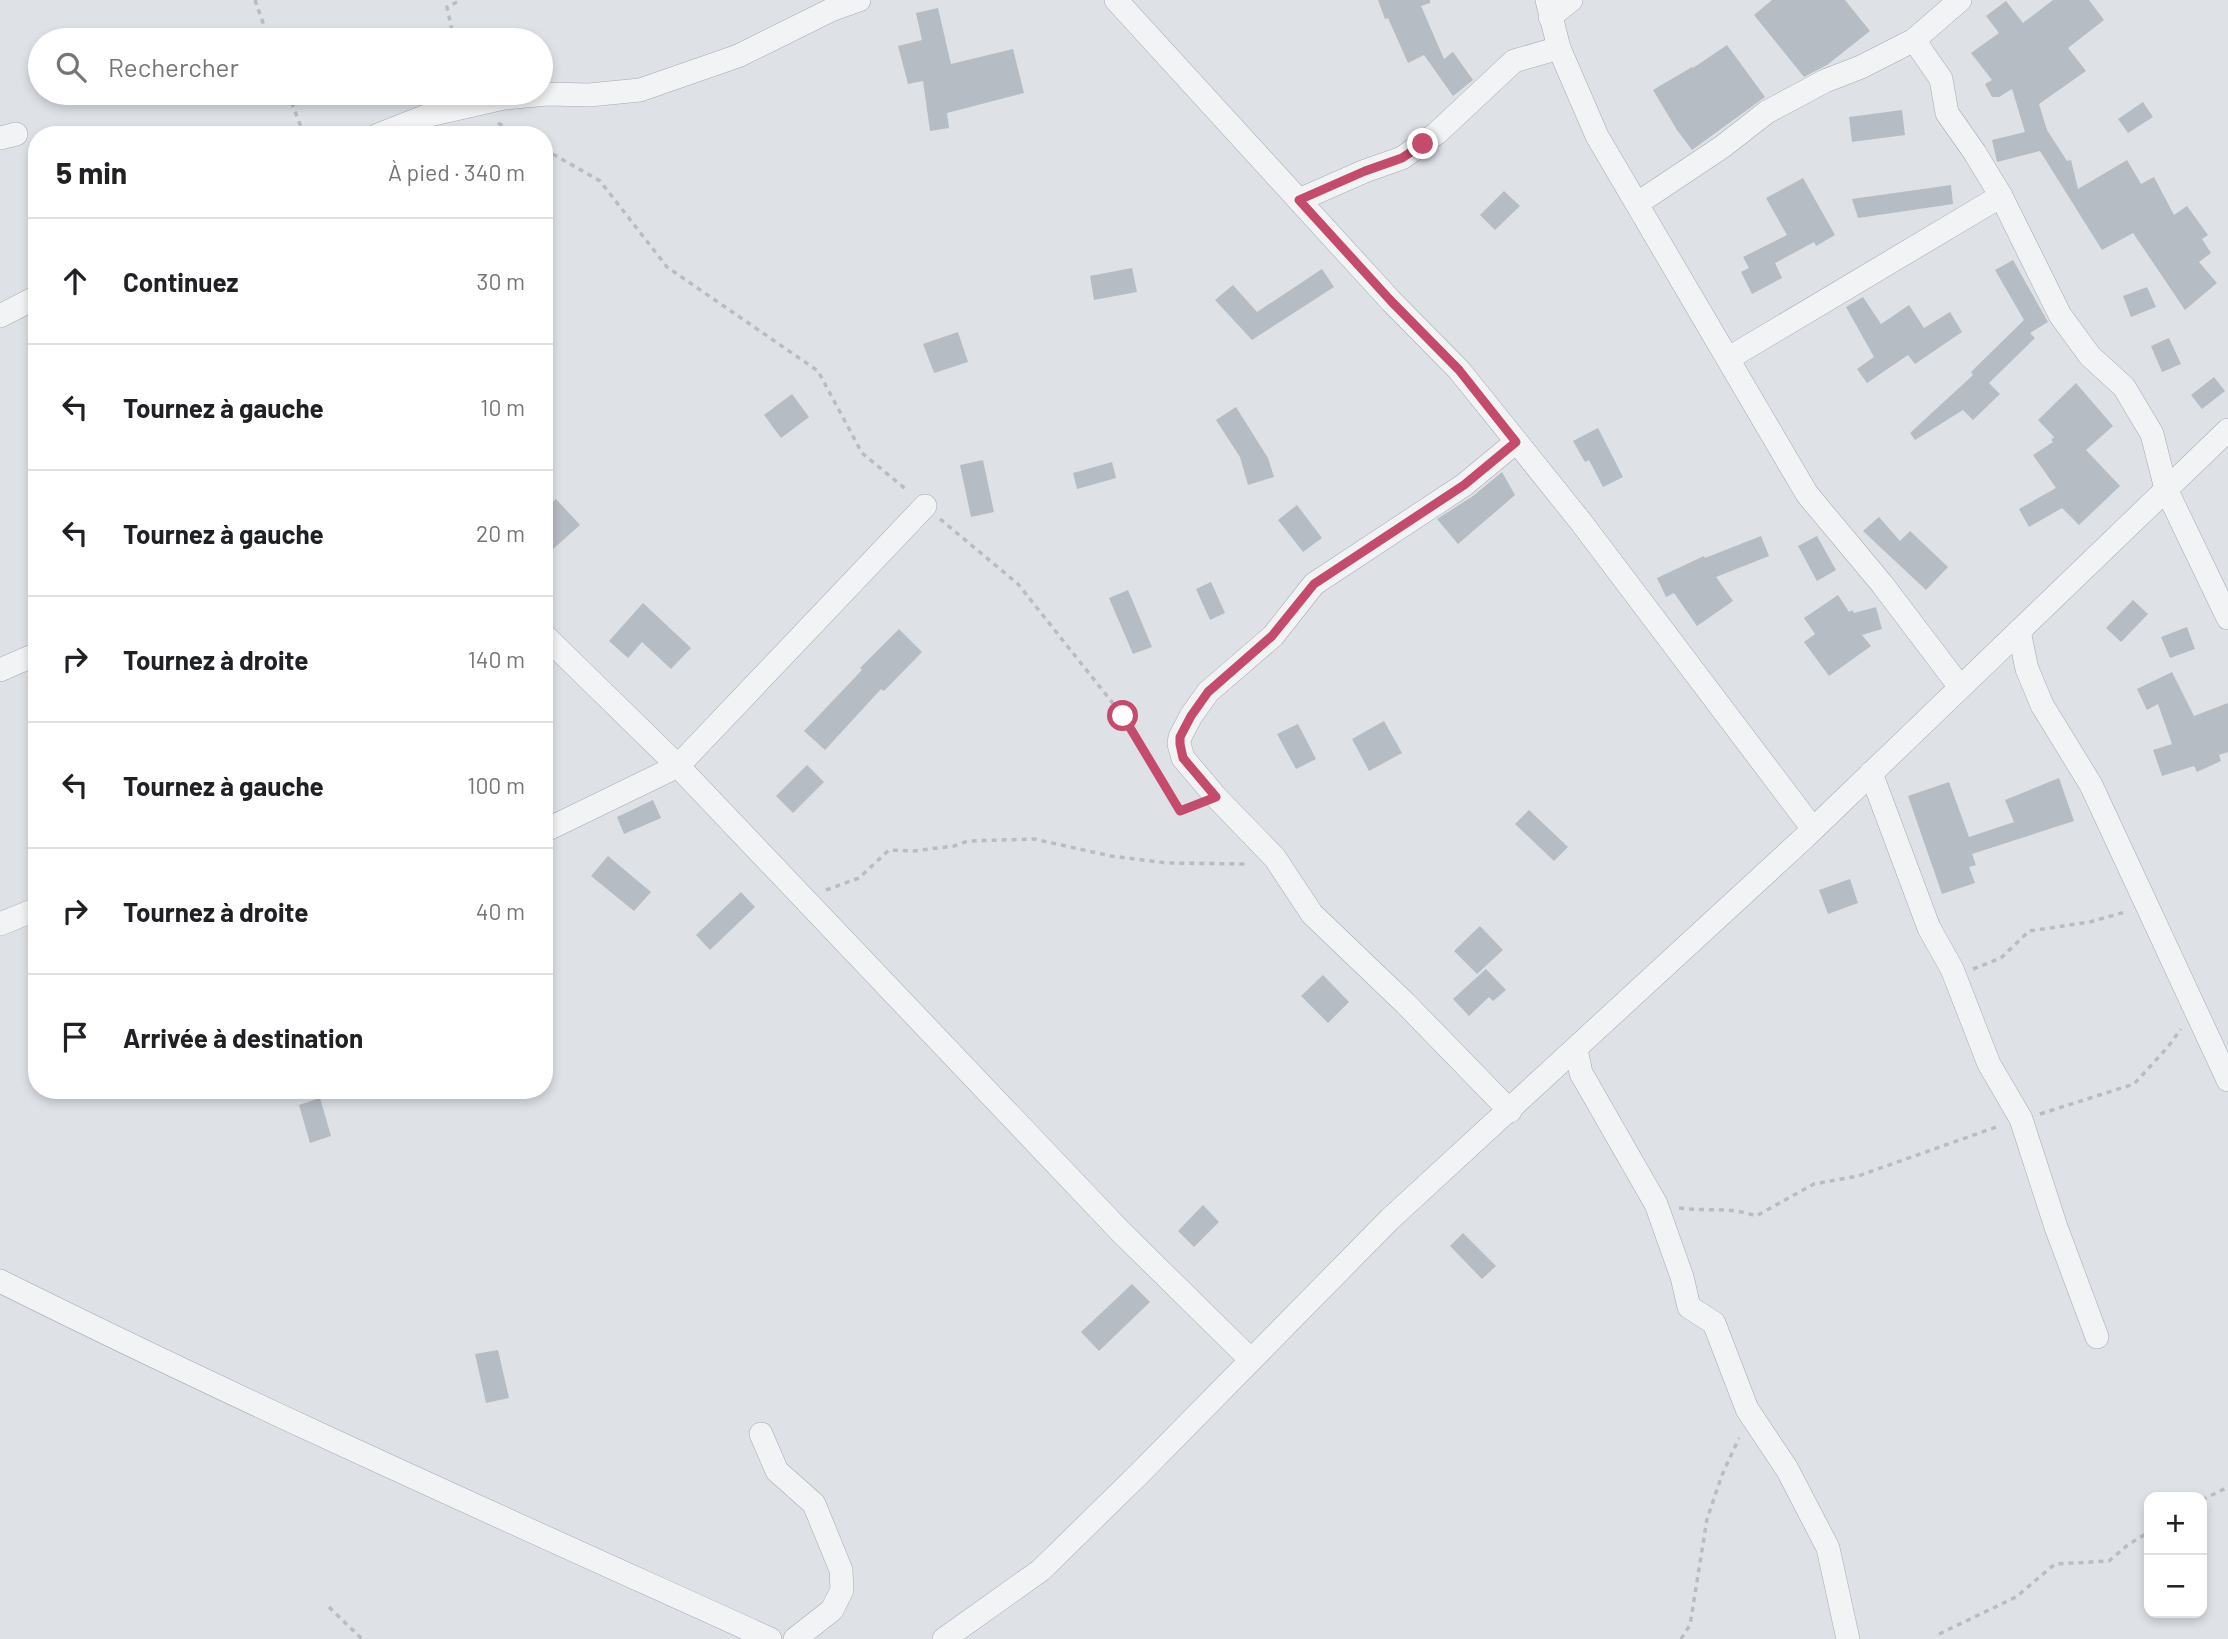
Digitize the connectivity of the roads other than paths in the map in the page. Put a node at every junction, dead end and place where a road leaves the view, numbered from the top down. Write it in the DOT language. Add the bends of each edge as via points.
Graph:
graph roads {
  1 [pos="859,0"];
  2 [pos="1116,0"];
  3 [pos="1571,0"];
  4 [pos="1960,0"];
  5 [pos="1548,9"];
  6 [pos="1914,40"];
  7 [pos="1559,48"];
  8 [pos="553,94"];
  9 [pos="473,105"];
  10 [pos="401,126"];
  11 [pos="2001,196"];
  12 [pos="1299,200"];
  13 [pos="1638,203"];
  14 [pos="28,302"];
  15 [pos="0,316"];
  16 [pos="1729,358"];
  17 [pos="2228,430"];
  18 [pos="1516,442"];
  19 [pos="2166,489"];
  20 [pos="925,506"];
  21 [pos="2203,566"];
  22 [pos="2228,575"];
  23 [pos="2228,618"];
  24 [pos="2019,631"];
  25 [pos="553,644"];
  26 [pos="28,658"];
  27 [pos="0,670"];
  28 [pos="1960,687"];
  29 [pos="678,766"];
  30 [pos="1871,773"];
  31 [pos="553,827"];
  32 [pos="1814,829"];
  33 [pos="28,913"];
  34 [pos="0,925"];
  35 [pos="1576,1049"];
  36 [pos="2228,1080"];
  37 [pos="1510,1111"];
  38 [pos="0,1281"];
  39 [pos="2097,1337"];
  40 [pos="1251,1360"];
  41 [pos="761,1434"];
  42 [pos="770,1639"];
  43 [pos="795,1639"];
  44 [pos="944,1639"];
  45 [pos="1848,1639"];
  1 -- 8 [label="street" via="738,56 640,90"];
  2 -- 12 [label="street"];
  3 -- 5 [label="street"];
  4 -- 6 [label="street"];
  5 -- 7 [label="street"];
  6 -- 11 [label="street" via="1941,79 1947,113"];
  6 -- 13 [label="street" via="1767,112"];
  7 -- 12 [label="street" via="1514,61 1437,133 1402,158"];
  7 -- 13 [label="street" via="1597,136"];
  9 -- 10 [label="street"];
  11 -- 16 [label="street"];
  11 -- 19 [label="street" via="2060,315 2090,356 2124,387 2152,434"];
  12 -- 18 [label="street" via="1459,370"];
  13 -- 16 [label="street"];
  14 -- 15 [label="street"];
  16 -- 28 [label="street" via="1807,494"];
  17 -- 19 [label="street"];
  18 -- 32 [label="street"];
  18 -- 37 [label="street" via="1464,485 1314,584 1272,636 1208,692 1180,737 1183,758 1275,858 1312,914"];
  19 -- 21 [label="street"];
  19 -- 24 [label="street"];
  20 -- 29 [label="street"];
  21 -- 22 [label="street"];
  21 -- 23 [label="street"];
  24 -- 28 [label="street"];
  24 -- 36 [label="street" via="2037,695 2091,785"];
  25 -- 29 [label="street"];
  26 -- 27 [label="street"];
  28 -- 30 [label="street"];
  29 -- 31 [label="street"];
  29 -- 40 [label="street" via="1121,1232"];
  30 -- 32 [label="street"];
  30 -- 39 [label="street" via="1929,928 1952,968 1989,1064 2021,1119"];
  32 -- 35 [label="street"];
  33 -- 34 [label="street"];
  35 -- 37 [label="street"];
  35 -- 45 [label="street" via="1581,1073 1657,1205 1689,1307 1714,1323 1747,1409 1787,1469 1828,1548"];
  37 -- 40 [label="street" via="1390,1219"];
  38 -- 42 [label="street" via="273,1412"];
  40 -- 44 [label="street" via="1041,1570"];
  41 -- 43 [label="street" via="777,1471 814,1504 841,1570 842,1590 832,1610"];
}
